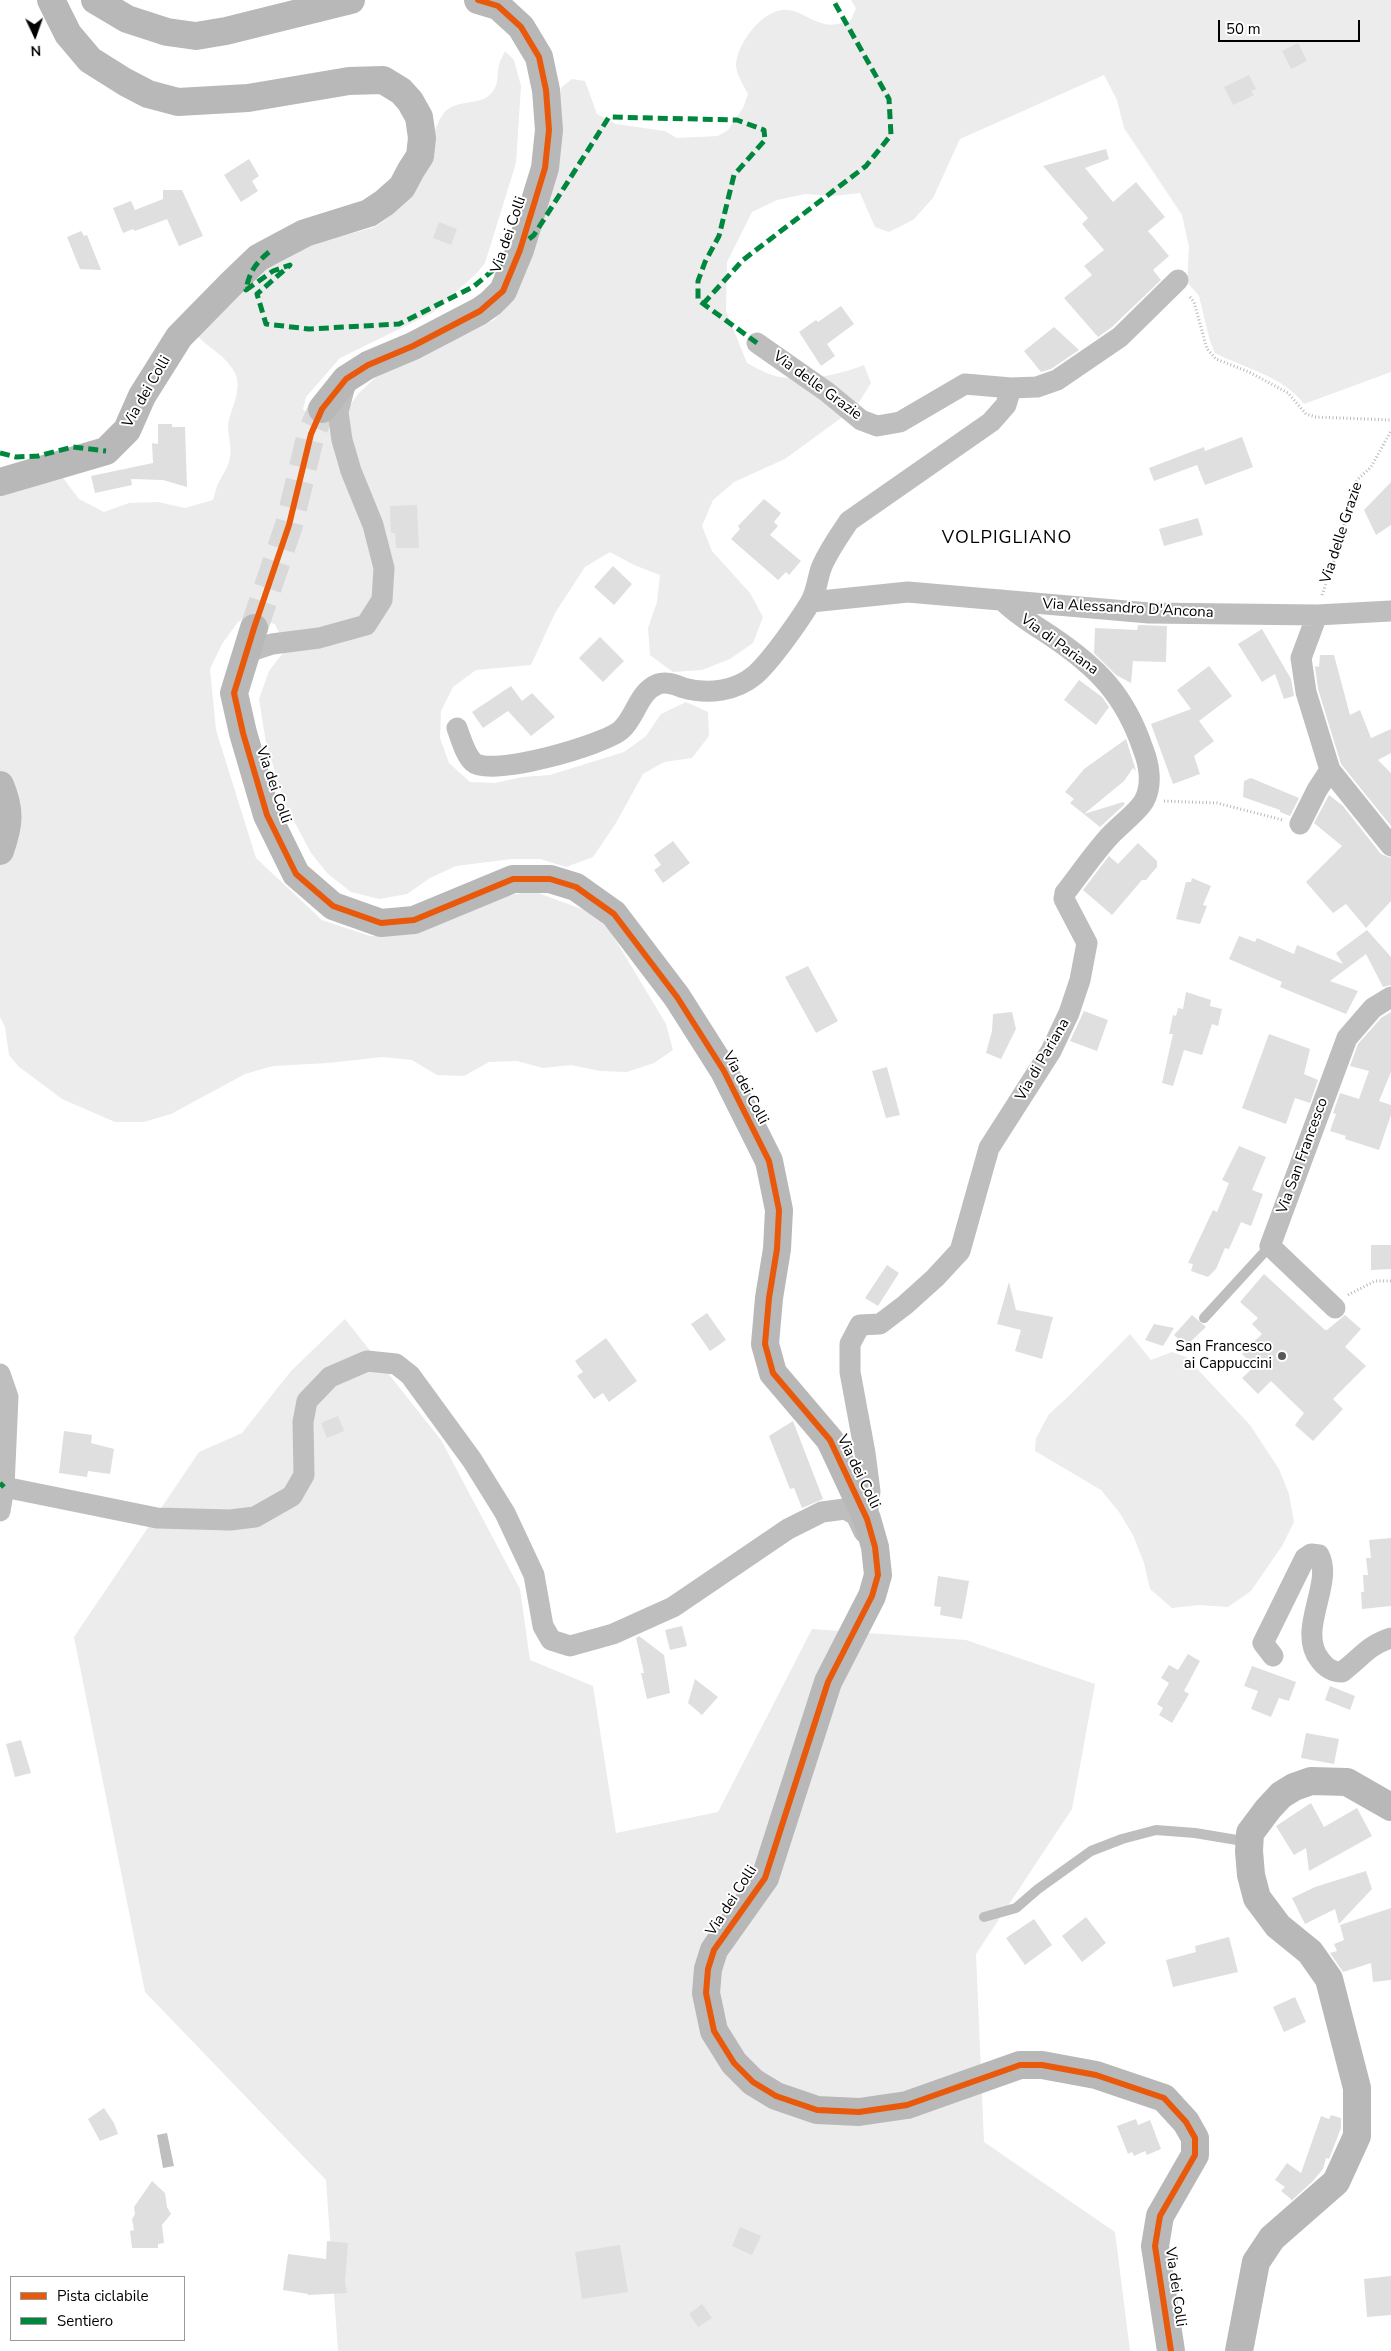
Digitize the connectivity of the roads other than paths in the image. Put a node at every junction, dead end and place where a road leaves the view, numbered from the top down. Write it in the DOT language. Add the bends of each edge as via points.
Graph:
graph roads {
  1 [pos="51,0"];
  2 [pos="95,0"];
  3 [pos="350,0"];
  4 [pos="478,0"];
  5 [pos="1178,280"];
  6 [pos="757,343"];
  7 [pos="346,379"];
  8 [pos="1011,388"];
  9 [pos="322,409"];
  10 [pos="0,482"];
  11 [pos="1002,600"];
  12 [pos="811,602"];
  13 [pos="1391,611"];
  14 [pos="1317,615"];
  15 [pos="254,628"];
  16 [pos="245,654"];
  17 [pos="457,728"];
  18 [pos="1330,770"];
  19 [pos="0,785"];
  20 [pos="1300,824"];
  21 [pos="1391,846"];
  22 [pos="0,851"];
  23 [pos="1391,997"];
  24 [pos="1270,1246"];
  25 [pos="1335,1308"];
  26 [pos="1204,1318"];
  27 [pos="0,1374"];
  28 [pos="4,1487"];
  29 [pos="0,1511"];
  30 [pos="867,1519"];
  31 [pos="858,1623"];
  32 [pos="1391,1638"];
  33 [pos="1273,1656"];
  34 [pos="1391,1806"];
  35 [pos="1250,1842"];
  36 [pos="984,1917"];
  37 [pos="1171,2351"];
  38 [pos="1239,2351"];
  1 -- 10 [label="street, Via dei Colli" via="68,34 90,60 148,94 178,102 248,98 349,80 383,80 410,101 419,118 422,138 420,156 412,170 402,187 384,203 369,213 305,233 268,252 232,283 179,337 142,396 126,430 106,451"];
  2 -- 3 [label="street" via="127,20 167,32 196,36 226,32"];
  4 -- 7 [label="street, Via dei Colli" via="498,6 521,27 538,57 546,90 549,130 545,168 520,250 503,290 480,311 405,350 368,364"];
  5 -- 8 [label="street, Via delle Grazie" via="1120,337 1057,380 1037,387"];
  6 -- 8 [label="street, Via delle Grazie" via="861,420 877,426 900,422 965,384"];
  7 -- 9 [label="street, Via dei Colli"];
  7 -- 16 [label="street" via="338,412 351,471 373,525 384,568 382,600 366,625 319,638 272,644"];
  8 -- 12 [label="street" via="1006,405 991,422 849,521 822,567"];
  11 -- 12 [label="street, Via Alessandro D'Ancona" via="908,592"];
  11 -- 14 [label="street, Via Alessandro D'Ancona" via="1149,613"];
  11 -- 30 [label="street, Via di Pariana" via="1019,616 1096,669 1112,687 1128,712 1147,760 1150,778 1144,801 1106,839 1064,893 1064,899 1087,943 1080,980 1051,1051 989,1148 960,1251 905,1305 880,1324 860,1325 850,1341 850,1372 870,1491"];
  12 -- 17 [label="street" via="765,664 740,685 711,691 660,683 641,698 622,729 611,738 578,750 484,768 473,763"];
  13 -- 14 [label="street, Via Alessandro D'Ancona"];
  14 -- 18 [label="street" via="1301,658 1306,692"];
  15 -- 16 [label="street, Via dei Colli"];
  16 -- 30 [label="street, Via dei Colli" via="234,693 267,816 296,874 333,906 381,923 414,920 513,879 550,879 576,887 614,914 677,997 724,1070 769,1161 779,1210 765,1344 773,1373 830,1440"];
  18 -- 20 [label="street"];
  18 -- 21 [label="street"];
  19 -- 22 [label="street" via="9,809"];
  23 -- 24 [label="street, Via San Francesco" via="1373,1008 1347,1038"];
  24 -- 25 [label="street"];
  24 -- 26 [label="lane"];
  27 -- 28 [label="street" via="8,1397"];
  28 -- 29 [label="street"];
  28 -- 31 [label="street" via="157,1518 230,1520 255,1517 292,1496 304,1475 303,1422 308,1401 330,1378 367,1361 396,1364 416,1383 472,1460 505,1513 534,1575 543,1626 552,1640 570,1646 613,1634 673,1607 788,1529 822,1512 844,1509 856,1515 865,1534 868,1576"];
  30 -- 31 [label="street, Via dei Colli" via="878,1575 872,1596"];
  31 -- 37 [label="street, Via dei Colli" via="828,1682 765,1878 714,1950 706,1992 714,2031 734,2063 753,2082 776,2096 817,2110 859,2112 907,2104 1020,2065 1042,2065 1096,2075 1164,2098 1186,2122 1195,2138 1196,2155 1160,2216 1155,2246"];
  32 -- 33 [label="street" via="1366,1650 1342,1672 1333,1672 1323,1663 1312,1646 1323,1563 1319,1555 1311,1554 1304,1558 1262,1643"];
  34 -- 35 [label="street" via="1347,1782 1311,1781 1281,1795 1250,1833"];
  35 -- 36 [label="lane" via="1156,1830 1122,1839 1091,1851 1016,1908"];
  35 -- 38 [label="street" via="1251,1875 1257,1898 1278,1926 1310,1952 1329,1979 1357,2088 1357,2136 1336,2182 1272,2238 1256,2262"];
}
